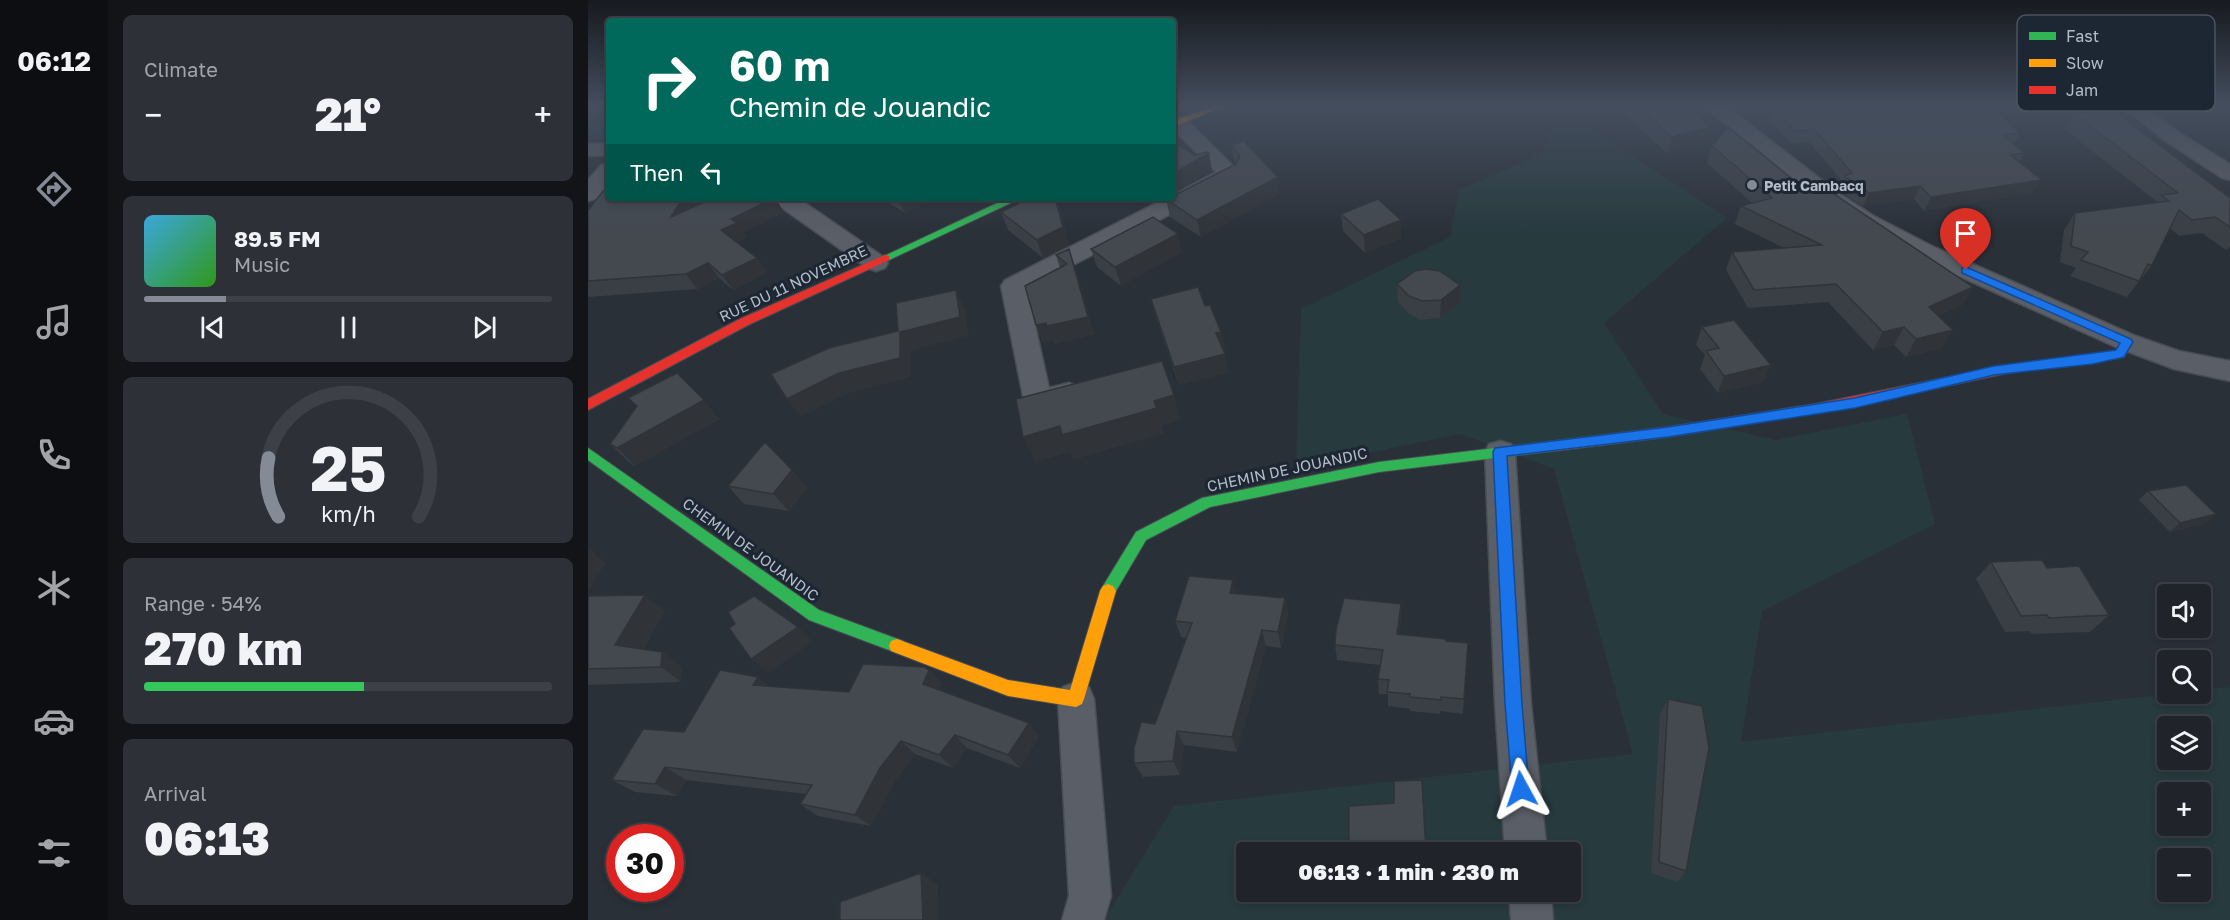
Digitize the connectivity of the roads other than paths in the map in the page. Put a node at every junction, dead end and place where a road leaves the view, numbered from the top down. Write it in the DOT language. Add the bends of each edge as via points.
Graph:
graph roads {
  1 [pos="606,149"];
  2 [pos="1203,149"];
  3 [pos="1769,149"];
  4 [pos="2192,149"];
  5 [pos="588,150"];
  6 [pos="606,173"];
  7 [pos="2230,173"];
  8 [pos="588,194"];
  9 [pos="787,201"];
  10 [pos="1009,201"];
  11 [pos="876,262"];
  12 [pos="2127,342"];
  13 [pos="2230,371"];
  14 [pos="1091,387"];
  15 [pos="588,405"];
  16 [pos="1500,452"];
  17 [pos="588,453"];
  18 [pos="1076,699"];
  19 [pos="1525,842"];
  20 [pos="1531,902"];
  21 [pos="1083,920"];
  22 [pos="1532,920"];
  1 -- 5 [label="street"];
  2 -- 14 [label="street" via="1230,174 1014,286 1038,400"];
  3 -- 12 [label="street" via="1832,198 1923,251"];
  4 -- 7 [label="street"];
  6 -- 8 [label="street"];
  9 -- 11 [label="street"];
  10 -- 11 [label="street, RUE DU 11 NOVEMBRE"];
  11 -- 15 [label="street, RUE DU 11 NOVEMBRE" via="744,322"];
  12 -- 13 [label="street" via="2174,360"];
  12 -- 16 [label="street, CHEMIN DE JOUANDIC" via="2120,354 1994,371 1855,403 1668,432"];
  16 -- 18 [label="street, CHEMIN DE JOUANDIC" via="1379,466 1207,502 1141,537 1107,593"];
  16 -- 19 [label="street" via="1513,704"];
  17 -- 18 [label="street, CHEMIN DE JOUANDIC" via="814,615 1008,688"];
  18 -- 21 [label="street" via="1090,896"];
  20 -- 22 [label="street"];
}
